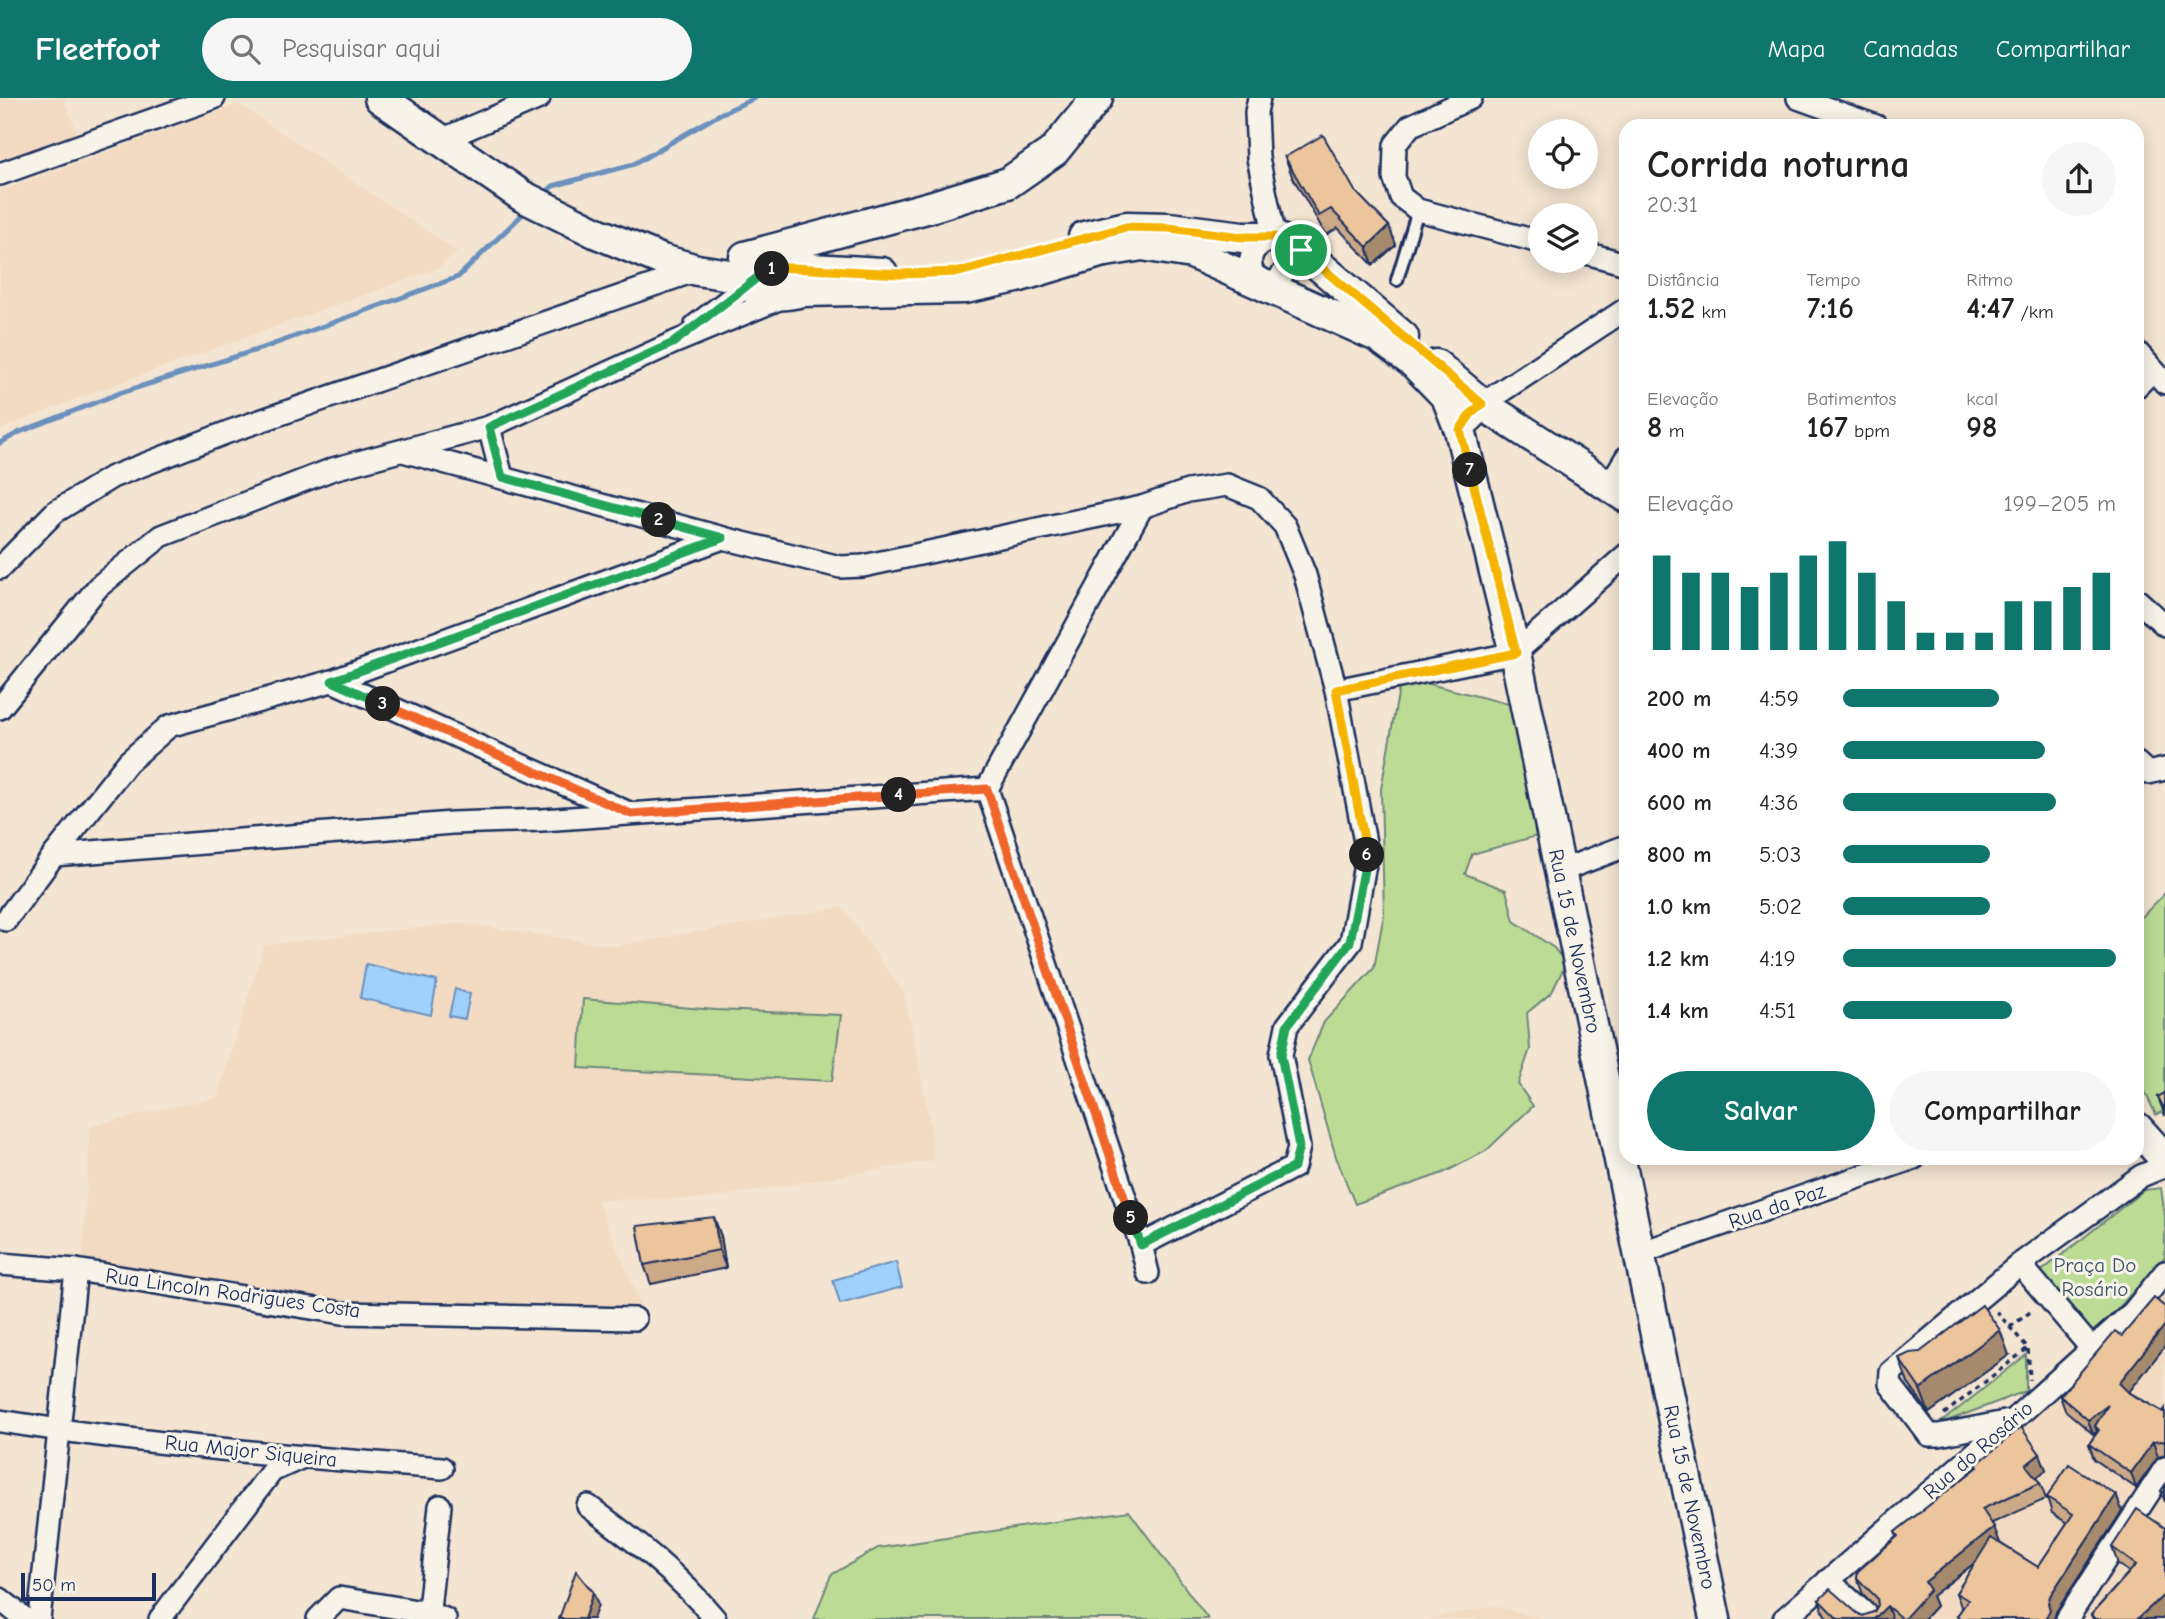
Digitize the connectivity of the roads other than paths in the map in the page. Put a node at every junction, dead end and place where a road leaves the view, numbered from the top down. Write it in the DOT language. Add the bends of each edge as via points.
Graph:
graph roads {
  1 [pos="214,98"];
  2 [pos="380,98"];
  3 [pos="539,98"];
  4 [pos="1097,98"];
  5 [pos="1259,98"];
  6 [pos="1471,98"];
  7 [pos="1798,98"];
  8 [pos="1856,119"];
  9 [pos="439,141"];
  10 [pos="0,174"];
  11 [pos="1418,210"];
  12 [pos="1275,237"];
  13 [pos="1528,239"];
  14 [pos="1598,256"];
  15 [pos="1619,262"];
  16 [pos="698,270"];
  17 [pos="783,276"];
  18 [pos="1397,279"];
  19 [pos="739,280"];
  20 [pos="1259,285"];
  21 [pos="1619,314"];
  22 [pos="673,343"];
  23 [pos="2144,360"];
  24 [pos="2159,376"];
  25 [pos="1482,404"];
  26 [pos="489,427"];
  27 [pos="1460,430"];
  28 [pos="403,451"];
  29 [pos="502,477"];
  30 [pos="1618,492"];
  31 [pos="1142,507"];
  32 [pos="723,538"];
  33 [pos="1619,567"];
  34 [pos="0,568"];
  35 [pos="2144,606"];
  36 [pos="2165,625"];
  37 [pos="1516,653"];
  38 [pos="332,681"];
  39 [pos="1336,690"];
  40 [pos="0,708"];
  41 [pos="2165,769"];
  42 [pos="2144,770"];
  43 [pos="987,789"];
  44 [pos="631,814"];
  45 [pos="1619,849"];
  46 [pos="54,855"];
  47 [pos="1560,871"];
  48 [pos="6,920"];
  49 [pos="2144,1136"];
  50 [pos="1619,1153"];
  51 [pos="2165,1159"];
  52 [pos="1622,1165"];
  53 [pos="1894,1165"];
  54 [pos="2165,1166"];
  55 [pos="1141,1245"];
  56 [pos="1640,1253"];
  57 [pos="0,1264"];
  58 [pos="2021,1264"];
  59 [pos="76,1270"];
  60 [pos="2165,1272"];
  61 [pos="1148,1273"];
  62 [pos="635,1319"];
  63 [pos="2091,1348"];
  64 [pos="2014,1419"];
  65 [pos="0,1421"];
  66 [pos="60,1430"];
  67 [pos="300,1458"];
  68 [pos="442,1468"];
  69 [pos="2165,1468"];
  70 [pos="440,1506"];
  71 [pos="588,1506"];
  72 [pos="1828,1580"];
  73 [pos="0,1599"];
  74 [pos="2073,1615"];
  75 [pos="434,1617"];
  76 [pos="25,1619"];
  77 [pos="39,1619"];
  78 [pos="160,1619"];
  79 [pos="318,1619"];
  80 [pos="715,1619"];
  81 [pos="1715,1619"];
  82 [pos="1784,1619"];
  83 [pos="1871,1619"];
  1 -- 10 [label="street"];
  2 -- 9 [label="street"];
  3 -- 9 [label="street"];
  4 -- 16 [label="street" via="1054,151 1008,183"];
  5 -- 12 [label="street" via="1258,158"];
  6 -- 11 [label="street" via="1410,126 1395,145 1394,177 1401,197"];
  7 -- 8 [label="street"];
  9 -- 16 [label="street" via="550,211 662,260"];
  11 -- 13 [label="street"];
  11 -- 18 [label="lane"];
  12 -- 17 [label="street" via="1126,227 959,272"];
  12 -- 20 [label="street" via="1260,242 1251,255 1251,271"];
  12 -- 20 [label="street" via="1287,250 1288,267 1277,281"];
  12 -- 25 [label="street" via="1301,250"];
  14 -- 15 [label="street"];
  16 -- 19 [label="street"];
  16 -- 34 [label="street" via="228,432 111,477 55,512"];
  17 -- 19 [label="street"];
  17 -- 20 [label="street, Rua 15 de Novembro" via="802,292 965,288 1142,245 1192,253"];
  17 -- 22 [label="street"];
  19 -- 22 [label="street"];
  20 -- 27 [label="street, Rua 15 de Novembro" via="1377,336 1447,397"];
  21 -- 25 [label="street"];
  22 -- 26 [label="street"];
  23 -- 24 [label="street"];
  25 -- 27 [label="street"];
  25 -- 30 [label="street"];
  26 -- 28 [label="street"];
  26 -- 29 [label="street"];
  27 -- 37 [label="street, Rua 15 de Novembro"];
  28 -- 29 [label="street"];
  28 -- 40 [label="street" via="332,468 161,536 98,587"];
  29 -- 32 [label="street"];
  31 -- 32 [label="street" via="863,566 839,567"];
  31 -- 39 [label="street" via="1188,491 1227,485 1259,498 1285,526 1305,575"];
  31 -- 43 [label="street"];
  32 -- 38 [label="street"];
  33 -- 37 [label="street"];
  35 -- 36 [label="street"];
  37 -- 39 [label="street"];
  37 -- 47 [label="street, Rua 15 de Novembro"];
  38 -- 44 [label="street"];
  38 -- 46 [label="street" via="169,726 128,762"];
  39 -- 55 [label="street" via="1367,853 1350,942 1287,1026 1281,1055 1299,1147 1294,1167"];
  41 -- 42 [label="street" via="2148,774"];
  43 -- 44 [label="street"];
  43 -- 55 [label="street"];
  44 -- 46 [label="street" via="452,822"];
  45 -- 47 [label="street"];
  46 -- 48 [label="street"];
  47 -- 50 [label="street, Rua 15 de Novembro"];
  49 -- 51 [label="street"];
  52 -- 56 [label="street, Rua 15 de Novembro"];
  53 -- 56 [label="street, Rua da Paz"];
  54 -- 58 [label="street" via="2141,1176"];
  55 -- 61 [label="street"];
  56 -- 81 [label="street, Rua 15 de Novembro"];
  57 -- 59 [label="street, Rua Lincoln Rodrigues Costa"];
  58 -- 63 [label="street"];
  58 -- 64 [label="street" via="1891,1372 1890,1384 1930,1435"];
  59 -- 62 [label="street, Rua Lincoln Rodrigues Costa" via="342,1313"];
  59 -- 66 [label="street"];
  60 -- 63 [label="street, Rua do Rosário" via="2133,1312"];
  63 -- 64 [label="street, Rua do Rosário"];
  64 -- 72 [label="street, Rua do Rosário"];
  65 -- 66 [label="street, Rua Major Siqueira"];
  66 -- 67 [label="street, Rua Major Siqueira"];
  66 -- 77 [label="street"];
  67 -- 68 [label="street, Rua Major Siqueira"];
  67 -- 78 [label="street" via="272,1471"];
  69 -- 74 [label="street"];
  70 -- 75 [label="street"];
  71 -- 80 [label="street" via="647,1549"];
  72 -- 82 [label="street, Rua do Rosário"];
  72 -- 83 [label="street"];
  73 -- 76 [label="street"];
  75 -- 79 [label="street" via="339,1598"];
}
